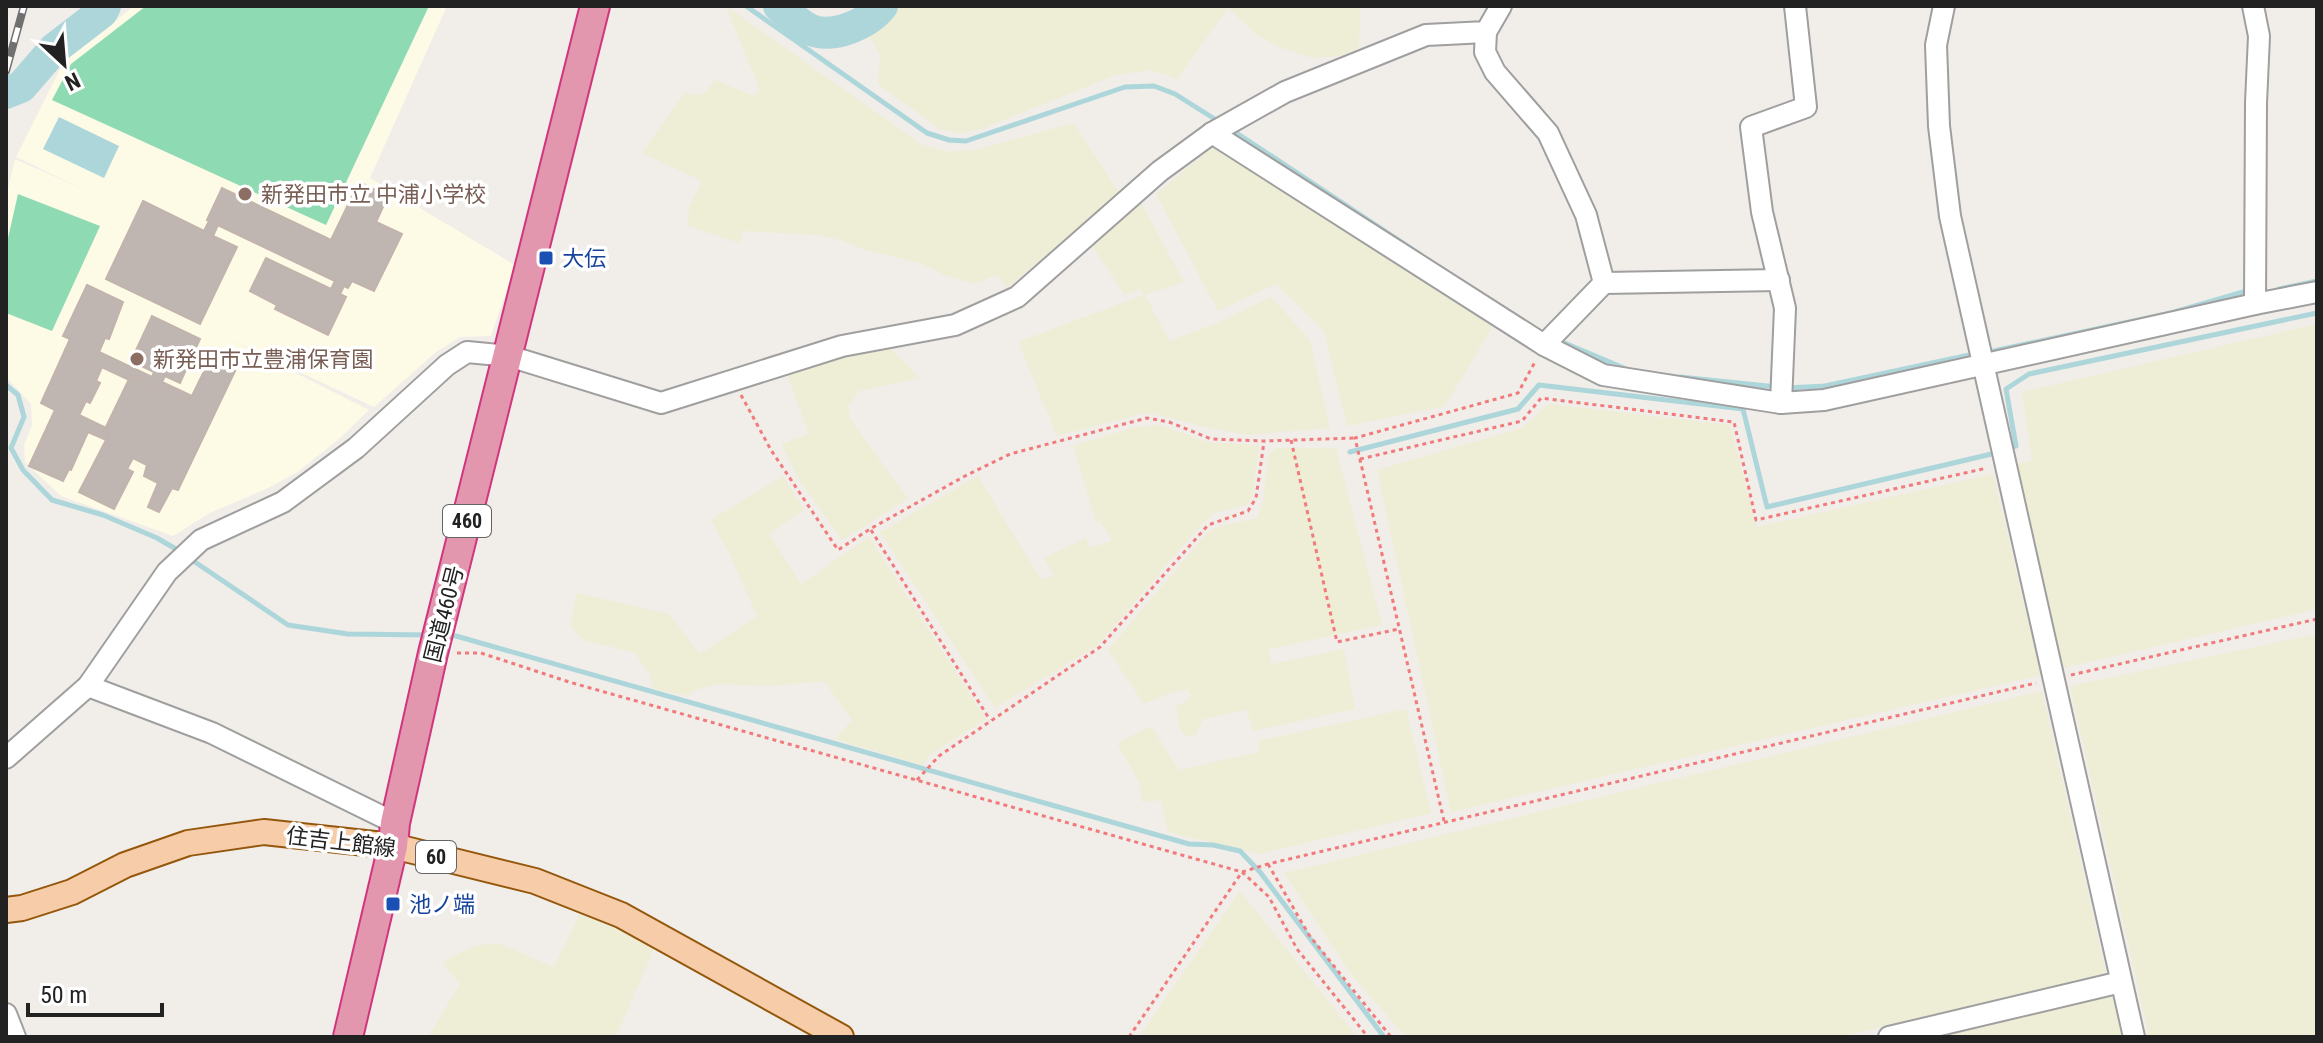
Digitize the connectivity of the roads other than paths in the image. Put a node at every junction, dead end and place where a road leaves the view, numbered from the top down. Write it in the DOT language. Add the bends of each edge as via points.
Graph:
graph roads {
  1 [pos="595,6"];
  2 [pos="1501,6"];
  3 [pos="1795,6"];
  4 [pos="1944,6"];
  5 [pos="2253,6"];
  6 [pos="1486,32"];
  7 [pos="1212,133"];
  8 [pos="1779,280"];
  9 [pos="1604,283"];
  10 [pos="2317,292"];
  11 [pos="2255,304"];
  12 [pos="1544,345"];
  13 [pos="509,356"];
  14 [pos="1983,364"];
  15 [pos="1781,403"];
  16 [pos="88,686"];
  17 [pos="6,758"];
  18 [pos="394,835"];
  19 [pos="6,910"];
  20 [pos="2121,982"];
  21 [pos="6,1014"];
  22 [pos="15,1037"];
  23 [pos="348,1037"];
  24 [pos="841,1037"];
  25 [pos="1889,1037"];
  26 [pos="2134,1037"];
  1 -- 13 [label="highway, 国道460号 / 460"];
  2 -- 6 [label="street"];
  3 -- 8 [label="street" via="1806,107 1751,127 1762,212"];
  4 -- 14 [label="street" via="1936,45 1939,126 1950,216"];
  5 -- 11 [label="street" via="2259,36"];
  6 -- 7 [label="street" via="1426,35 1285,92"];
  6 -- 9 [label="street" via="1485,52 1495,72 1555,147 1586,215"];
  7 -- 12 [label="street"];
  7 -- 13 [label="street" via="1160,171 1017,297 955,325 842,346 661,403"];
  8 -- 9 [label="street"];
  8 -- 15 [label="street" via="1785,308"];
  9 -- 12 [label="street"];
  10 -- 11 [label="street"];
  11 -- 14 [label="street"];
  12 -- 15 [label="street" via="1603,375"];
  13 -- 16 [label="street" via="467,352 356,448 283,502 201,540 167,572"];
  13 -- 18 [label="highway, 国道460号 / 460" via="433,653"];
  14 -- 15 [label="street" via="1824,400"];
  14 -- 20 [label="street"];
  16 -- 17 [label="street"];
  16 -- 18 [label="street" via="212,733"];
  18 -- 19 [label="main road, 住吉上館線 / 60" via="264,832 188,843 125,865 72,892"];
  18 -- 23 [label="highway, 国道460号 / 460"];
  18 -- 24 [label="main road, 住吉上館線 / 60" via="621,915"];
  20 -- 25 [label="street"];
  20 -- 26 [label="street"];
  21 -- 22 [label="street"];
}
